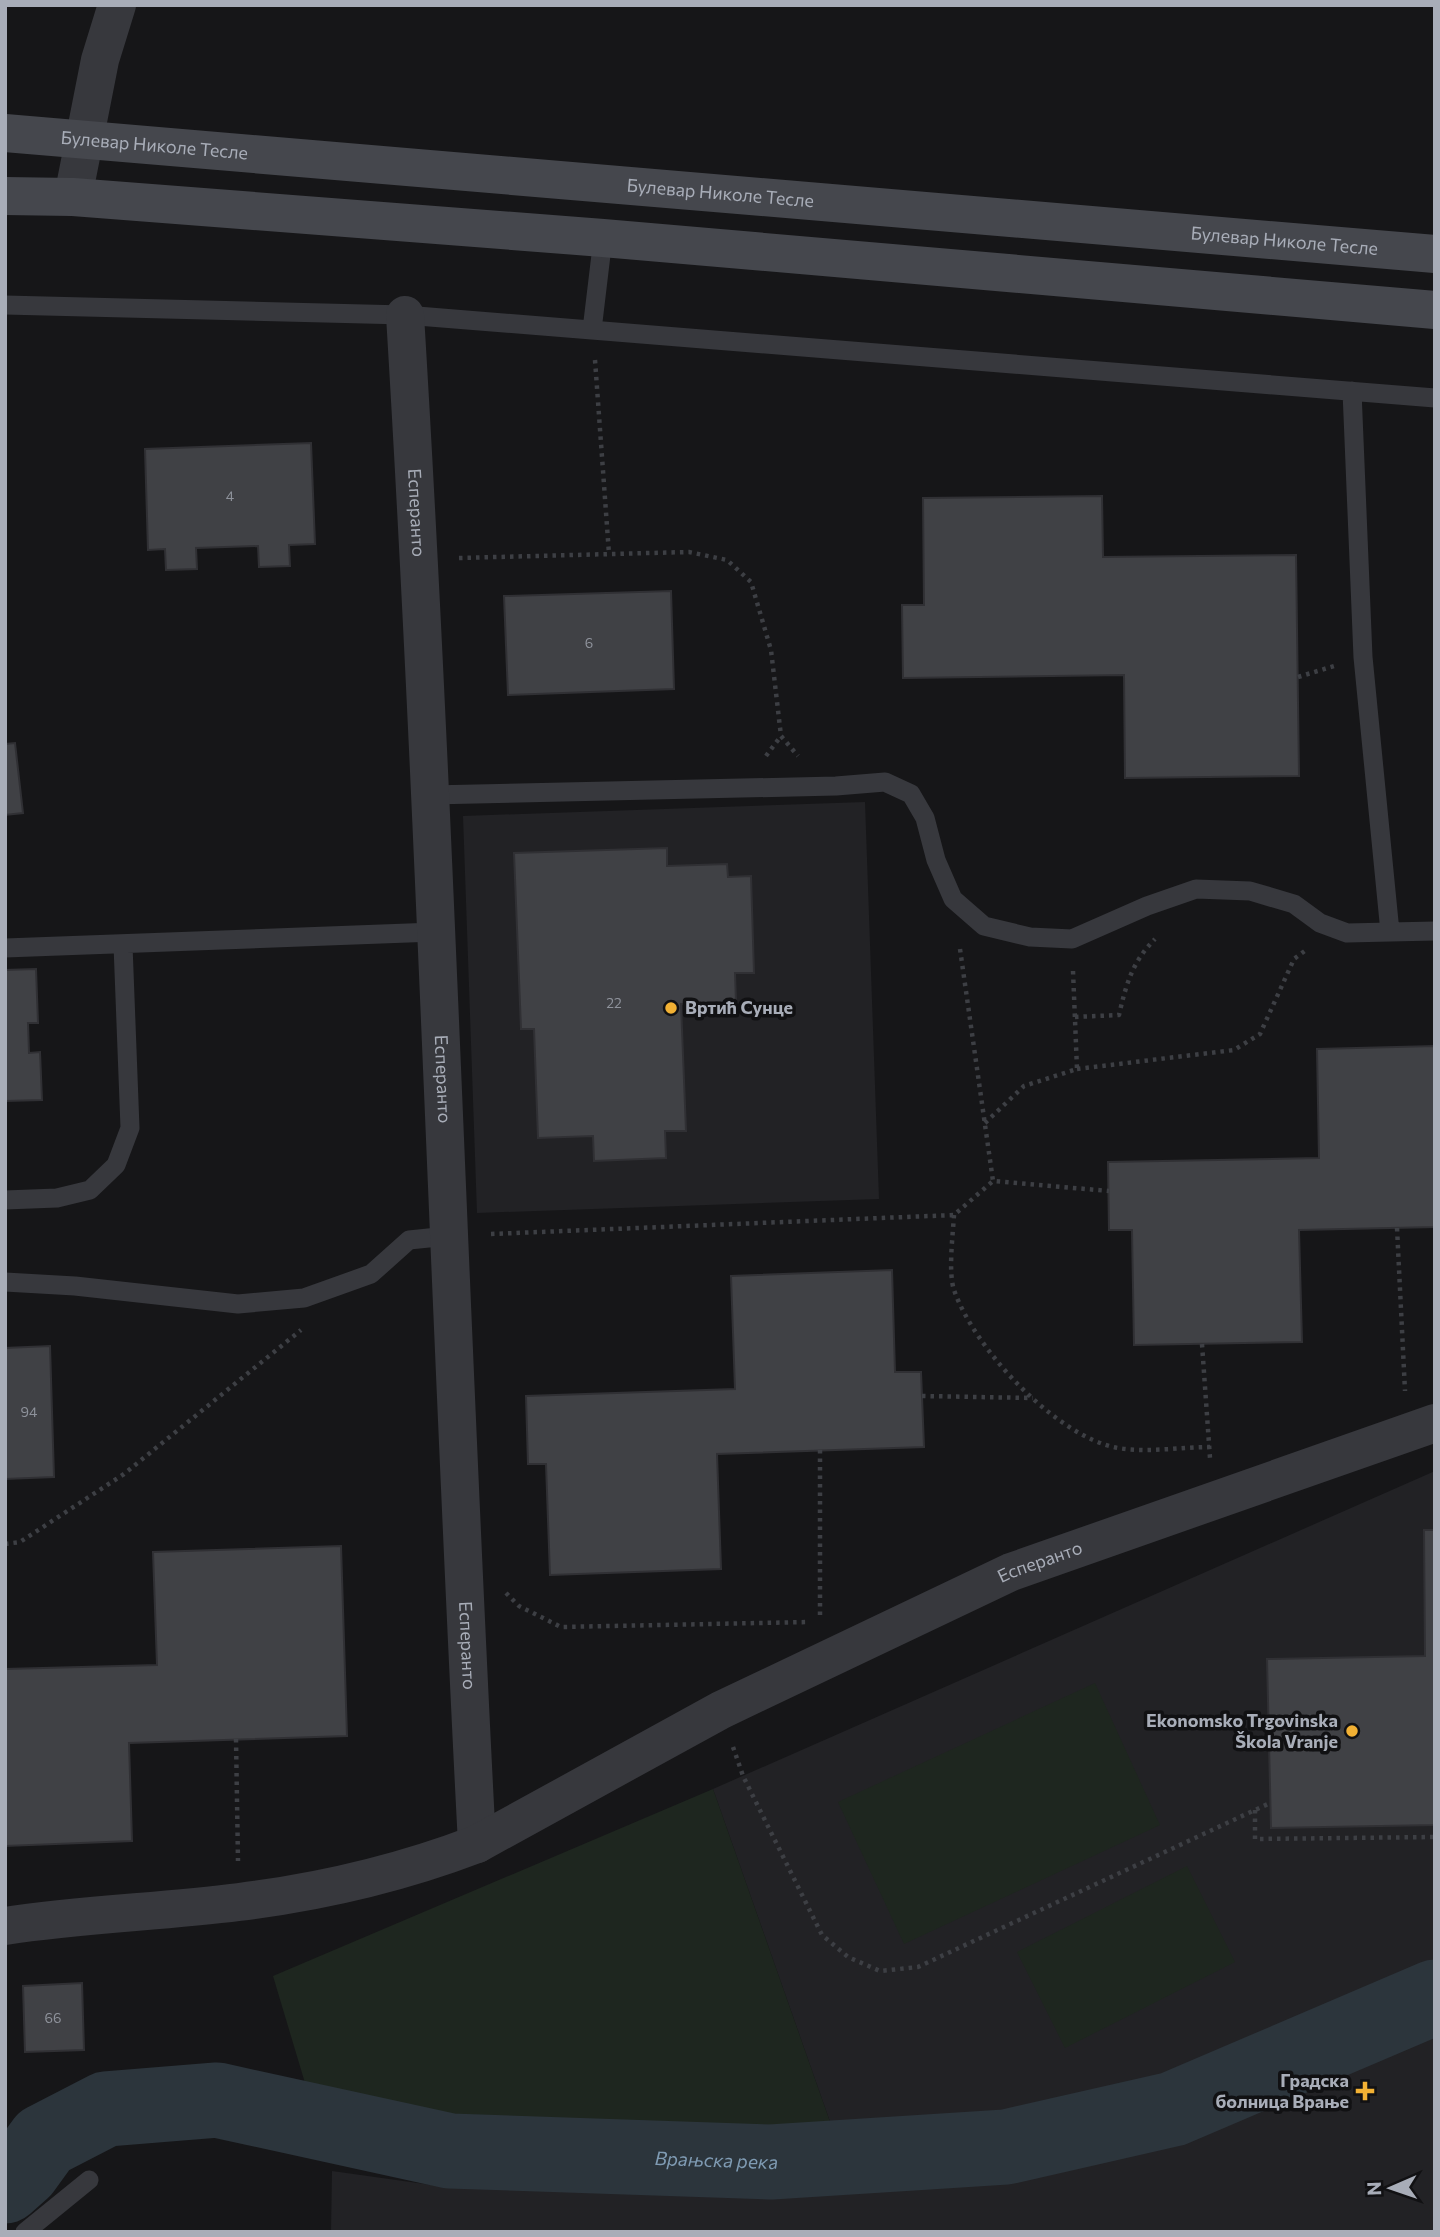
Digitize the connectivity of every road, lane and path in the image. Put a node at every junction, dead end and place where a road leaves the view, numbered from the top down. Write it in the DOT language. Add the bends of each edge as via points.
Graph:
graph roads {
  1 [pos="117,5"];
  2 [pos="5,133"];
  3 [pos="86,141"];
  4 [pos="5,196"];
  5 [pos="73,197"];
  6 [pos="603,238"];
  7 [pos="1435,254"];
  8 [pos="5,305"];
  9 [pos="1435,310"];
  10 [pos="405,315"];
  11 [pos="592,330"];
  12 [pos="1352,391"];
  13 [pos="1435,398"];
  14 [pos="609,554"];
  15 [pos="420,559"];
  16 [pos="836,786"];
  17 [pos="430,795"];
  18 [pos="953,899"];
  19 [pos="1164,930"];
  20 [pos="1435,931"];
  21 [pos="1390,932"];
  22 [pos="435,933"];
  23 [pos="1347,933"];
  24 [pos="1072,939"];
  25 [pos="123,946"];
  26 [pos="5,948"];
  27 [pos="1075,1017"];
  28 [pos="1077,1069"];
  29 [pos="984,1124"];
  30 [pos="993,1181"];
  31 [pos="1109,1191"];
  32 [pos="5,1200"];
  33 [pos="954,1215"];
  34 [pos="1397,1228"];
  35 [pos="448,1236"];
  36 [pos="5,1282"];
  37 [pos="306,1326"];
  38 [pos="1202,1344"];
  39 [pos="922,1396"];
  40 [pos="1034,1398"];
  41 [pos="1421,1428"];
  42 [pos="1210,1447"];
  43 [pos="820,1450"];
  44 [pos="1210,1503"];
  45 [pos="5,1544"];
  46 [pos="502,1588"];
  47 [pos="720,1710"];
  48 [pos="236,1740"];
  49 [pos="1270,1803"];
  50 [pos="1255,1810"];
  51 [pos="1435,1837"];
  52 [pos="478,1844"];
  53 [pos="239,1902"];
  54 [pos="5,1926"];
  55 [pos="89,2180"];
  56 [pos="25,2232"];
  1 -- 3 [label="street" via="100,60"];
  2 -- 3 [label="main road, Булевар Николе Тесле"];
  3 -- 5 [label="street"];
  3 -- 7 [label="main road, Булевар Николе Тесле"];
  4 -- 5 [label="main road"];
  5 -- 6 [label="main road"];
  6 -- 9 [label="main road"];
  6 -- 11 [label="lane"];
  8 -- 10 [label="lane"];
  10 -- 11 [label="lane"];
  10 -- 15 [label="street, Есперанто"];
  11 -- 12 [label="lane"];
  11 -- 14 [label="path"];
  12 -- 13 [label="lane"];
  12 -- 21 [label="lane" via="1363,657"];
  14 -- 15 [label="path"];
  14 -- 16 [label="path" via="688,552 727,560 751,582 771,650 781,736 805,764"];
  15 -- 17 [label="street, Есперанто"];
  16 -- 17 [label="lane"];
  16 -- 18 [label="lane" via="885,782 911,794 925,818"];
  17 -- 22 [label="street, Есперанто"];
  18 -- 24 [label="lane" via="984,926 1030,937"];
  18 -- 29 [label="path"];
  19 -- 27 [label="path" via="1138,956 1119,1016"];
  20 -- 21 [label="lane"];
  21 -- 23 [label="lane"];
  22 -- 25 [label="lane"];
  22 -- 35 [label="street, Есперанто"];
  23 -- 24 [label="lane" via="1320,923 1294,904 1250,891 1196,889"];
  23 -- 28 [label="path" via="1316,942 1294,958 1260,1034 1234,1050"];
  24 -- 27 [label="path"];
  25 -- 26 [label="lane"];
  25 -- 32 [label="lane" via="130,1128 116,1165 90,1190 57,1198"];
  27 -- 28 [label="path"];
  28 -- 29 [label="path" via="1024,1086"];
  29 -- 30 [label="path"];
  30 -- 31 [label="path"];
  30 -- 33 [label="path"];
  33 -- 35 [label="path"];
  33 -- 40 [label="path" via="953,1287 972,1329"];
  34 -- 41 [label="path"];
  35 -- 36 [label="lane" via="409,1240 371,1273 304,1298 238,1304"];
  35 -- 52 [label="street, Есперанто"];
  37 -- 45 [label="path" via="124,1474 20,1542"];
  38 -- 42 [label="path"];
  39 -- 40 [label="path"];
  40 -- 42 [label="path" via="1077,1434 1119,1448"];
  41 -- 44 [label="street, Есперанто"];
  42 -- 44 [label="path"];
  43 -- 46 [label="path" via="820,1622 561,1628 519,1606"];
  44 -- 47 [label="street, Есперанто" via="1011,1572"];
  47 -- 50 [label="path" via="743,1776 822,1935 848,1957 880,1971 918,1967"];
  47 -- 52 [label="street, Есперанто"];
  48 -- 53 [label="path"];
  49 -- 50 [label="path"];
  50 -- 51 [label="path" via="1255,1839"];
  52 -- 53 [label="street, Есперанто" via="341,1885"];
  53 -- 54 [label="street, Есперанто"];
  55 -- 56 [label="lane"];
}
